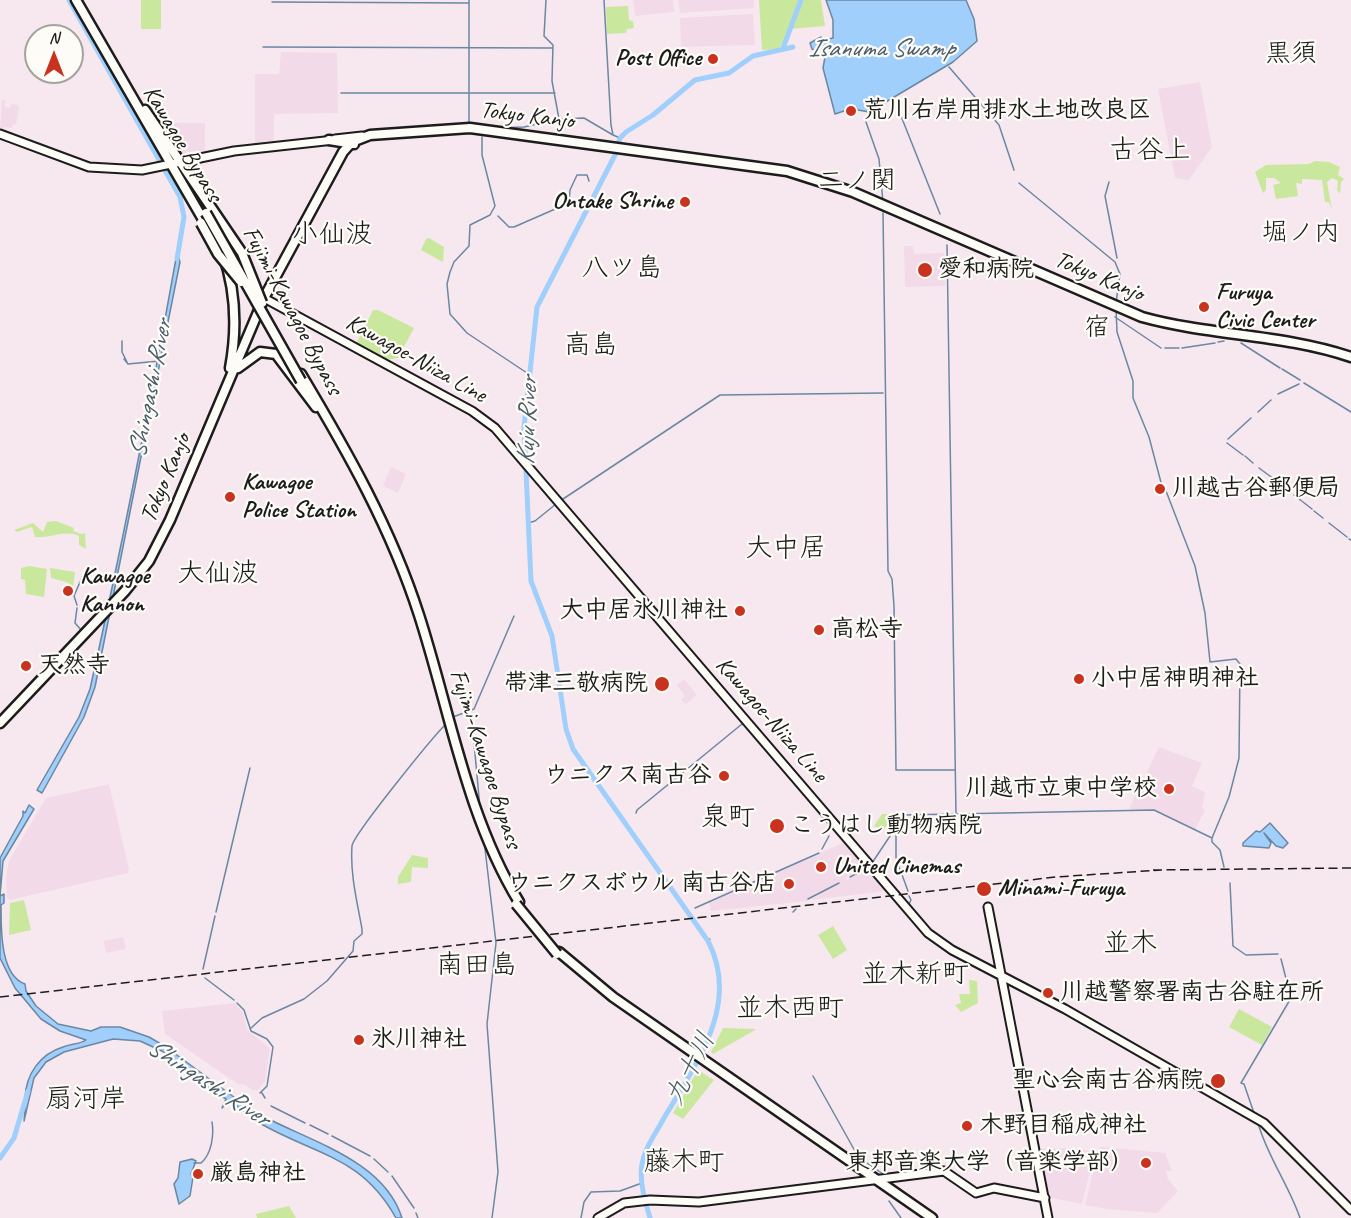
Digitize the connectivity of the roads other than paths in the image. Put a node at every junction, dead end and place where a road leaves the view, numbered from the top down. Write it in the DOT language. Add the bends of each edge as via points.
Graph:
graph roads {
  1 [pos="77,0"];
  2 [pos="0,134"];
  3 [pos="370,135"];
  4 [pos="332,141"];
  5 [pos="353,145"];
  6 [pos="620,149"];
  7 [pos="339,159"];
  8 [pos="170,166"];
  9 [pos="189,192"];
  10 [pos="196,204"];
  11 [pos="205,208"];
  12 [pos="266,299"];
  13 [pos="264,318"];
  14 [pos="241,356"];
  15 [pos="1351,359"];
  16 [pos="238,368"];
  17 [pos="300,377"];
  18 [pos="226,386"];
  19 [pos="316,407"];
  20 [pos="118,600"];
  21 [pos="96,624"];
  22 [pos="0,723"];
  23 [pos="0,728"];
  24 [pos="518,903"];
  25 [pos="988,907"];
  26 [pos="1002,975"];
  27 [pos="874,1180"];
  28 [pos="1044,1198"];
  29 [pos="1351,1210"];
  30 [pos="598,1218"];
  31 [pos="926,1218"];
  32 [pos="932,1218"];
  33 [pos="1048,1218"];
  1 -- 8 [label="highway, Kawagoe Bypass"];
  2 -- 8 [label="main road" via="94,168 142,170"];
  3 -- 4 [label="main road"];
  3 -- 5 [label="highway, Tokyo Kanjo"];
  3 -- 6 [label="highway, Tokyo Kanjo" via="470,128"];
  4 -- 5 [label="highway"];
  4 -- 7 [label="highway" via="342,146"];
  4 -- 8 [label="main road" via="234,152"];
  5 -- 6 [label="highway, Tokyo Kanjo" via="382,138 471,133"];
  5 -- 7 [label="highway, Tokyo Kanjo"];
  5 -- 12 [label="highway, Tokyo Kanjo"];
  6 -- 15 [label="highway, Tokyo Kanjo" via="799,174 853,192 1142,317 1192,329 1307,345"];
  7 -- 12 [label="highway, Tokyo Kanjo"];
  8 -- 9 [label="highway, Kawagoe Bypass"];
  8 -- 11 [label="highway" via="183,176"];
  9 -- 10 [label="highway, Kawagoe Bypass"];
  9 -- 11 [label="highway, Fujimi-Kawagoe Bypass"];
  10 -- 13 [label="highway, bridge" via="218,255"];
  10 -- 18 [label="highway, Kawagoe Bypass" via="220,246 231,283 235,328"];
  11 -- 13 [label="highway, Fujimi-Kawagoe Bypass, bridge"];
  11 -- 14 [label="highway, Kawagoe Bypass" via="232,248"];
  11 -- 17 [label="highway, Fujimi-Kawagoe Bypass, bridge" via="232,236"];
  12 -- 14 [label="highway, Tokyo Kanjo"];
  12 -- 26 [label="main road, Kawagoe-Niiza Line" via="488,421 928,933"];
  13 -- 17 [label="highway, Fujimi-Kawagoe Bypass, bridge"];
  14 -- 16 [label="highway, Tokyo Kanjo"];
  14 -- 18 [label="highway, Tokyo Kanjo"];
  16 -- 19 [label="highway" via="260,351 273,352"];
  16 -- 20 [label="highway, Tokyo Kanjo" via="162,545 137,583"];
  17 -- 19 [label="highway, Fujimi-Kawagoe Bypass"];
  17 -- 24 [label="highway, Fujimi-Kawagoe Bypass" via="369,492 402,567 482,829"];
  18 -- 20 [label="highway, Tokyo Kanjo" via="159,543"];
  19 -- 24 [label="highway, Fujimi-Kawagoe Bypass" via="361,486 401,576 477,829 494,868"];
  20 -- 21 [label="highway, Tokyo Kanjo"];
  21 -- 22 [label="highway, Tokyo Kanjo"];
  21 -- 23 [label="highway, Tokyo Kanjo"];
  24 -- 27 [label="highway, Fujimi-Kawagoe Bypass, bridge" via="558,953 613,997"];
  25 -- 26 [label="main road"];
  26 -- 28 [label="main road"];
  26 -- 29 [label="main road, Kawagoe-Niiza Line" via="1268,1125"];
  27 -- 28 [label="main road" via="944,1171 976,1193 994,1188"];
  27 -- 30 [label="main road" via="699,1202 641,1201 618,1205"];
  27 -- 31 [label="highway, Fujimi-Kawagoe Bypass"];
  27 -- 32 [label="highway, Fujimi-Kawagoe Bypass"];
  28 -- 33 [label="main road"];
}
